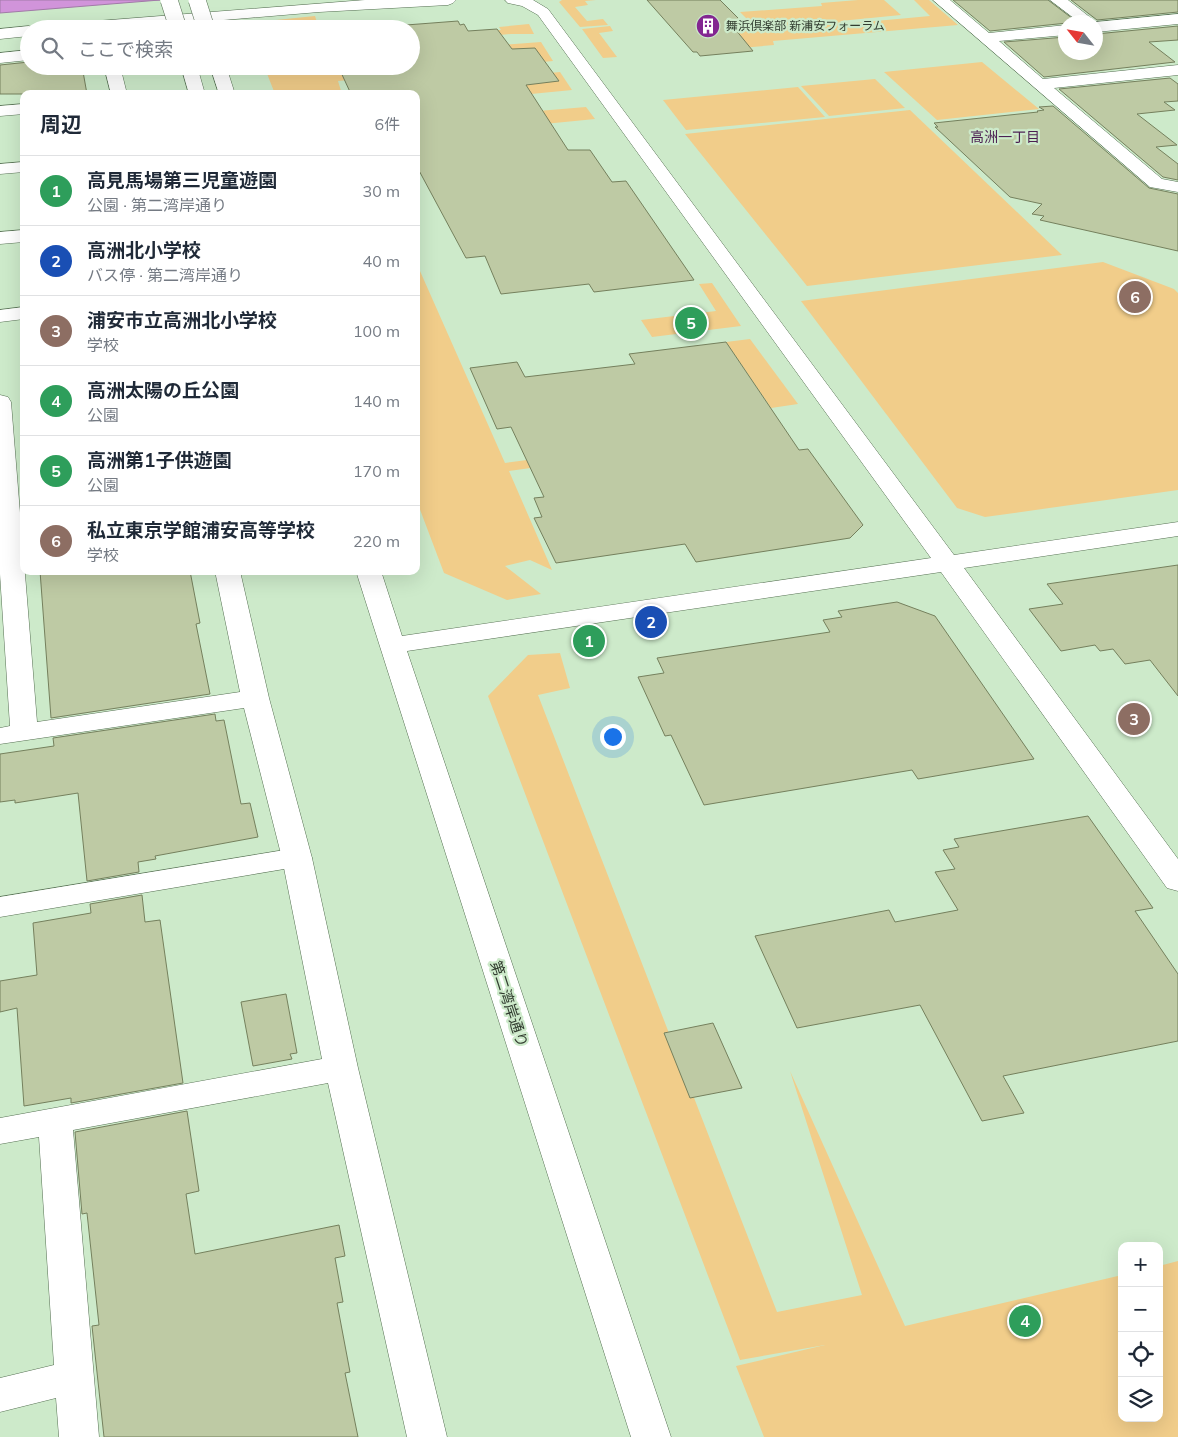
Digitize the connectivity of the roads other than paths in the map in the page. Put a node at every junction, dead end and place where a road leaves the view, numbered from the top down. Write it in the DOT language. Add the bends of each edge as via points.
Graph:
graph roads {
  1 [pos="169,0"];
  2 [pos="197,0"];
  3 [pos="448,0"];
  4 [pos="519,0"];
  5 [pos="941,0"];
  6 [pos="1058,0"];
  7 [pos="1078,15"];
  8 [pos="171,20"];
  9 [pos="175,20"];
  10 [pos="203,20"];
  11 [pos="1178,20"];
  12 [pos="1103,26"];
  13 [pos="1058,31"];
  14 [pos="20,32"];
  15 [pos="0,34"];
  16 [pos="986,38"];
  17 [pos="20,56"];
  18 [pos="0,58"];
  19 [pos="114,75"];
  20 [pos="192,75"];
  21 [pos="221,75"];
  22 [pos="1174,77"];
  23 [pos="1041,84"];
  24 [pos="118,90"];
  25 [pos="196,90"];
  26 [pos="226,90"];
  27 [pos="20,109"];
  28 [pos="0,111"];
  29 [pos="20,167"];
  30 [pos="0,169"];
  31 [pos="1178,187"];
  32 [pos="20,236"];
  33 [pos="0,238"];
  34 [pos="20,314"];
  35 [pos="0,316"];
  36 [pos="0,402"];
  37 [pos="1178,529"];
  38 [pos="949,564"];
  39 [pos="228,575"];
  40 [pos="369,575"];
  41 [pos="392,646"];
  42 [pos="255,698"];
  43 [pos="12,734"];
  44 [pos="297,858"];
  45 [pos="1178,881"];
  46 [pos="0,907"];
  47 [pos="342,1068"];
  48 [pos="55,1120"];
  49 [pos="0,1131"];
  50 [pos="75,1377"];
  51 [pos="0,1395"];
  52 [pos="79,1437"];
  53 [pos="427,1437"];
  54 [pos="651,1437"];
  1 -- 9 [label="street, bridge"];
  2 -- 10 [label="street, bridge"];
  3 -- 8 [label="street"];
  4 -- 38 [label="street" via="543,12"];
  5 -- 16 [label="street"];
  6 -- 7 [label="street"];
  11 -- 12 [label="street"];
  13 -- 16 [label="street"];
  14 -- 15 [label="street"];
  16 -- 23 [label="street"];
  17 -- 18 [label="street"];
  19 -- 24 [label="street"];
  20 -- 25 [label="street"];
  21 -- 26 [label="street"];
  22 -- 23 [label="street" via="1155,72"];
  23 -- 31 [label="street" via="1156,183"];
  27 -- 28 [label="street"];
  29 -- 30 [label="street"];
  32 -- 33 [label="street"];
  34 -- 35 [label="street"];
  36 -- 43 [label="street"];
  37 -- 38 [label="street"];
  38 -- 41 [label="street"];
  38 -- 45 [label="street"];
  39 -- 42 [label="street"];
  40 -- 41 [label="street, 第二湾岸通り"];
  41 -- 54 [label="street, 第二湾岸通り"];
  42 -- 43 [label="street"];
  42 -- 44 [label="street"];
  44 -- 46 [label="street"];
  44 -- 47 [label="street"];
  47 -- 48 [label="street"];
  47 -- 53 [label="street"];
  48 -- 49 [label="street"];
  48 -- 50 [label="street"];
  50 -- 51 [label="street"];
  50 -- 52 [label="street"];
}
